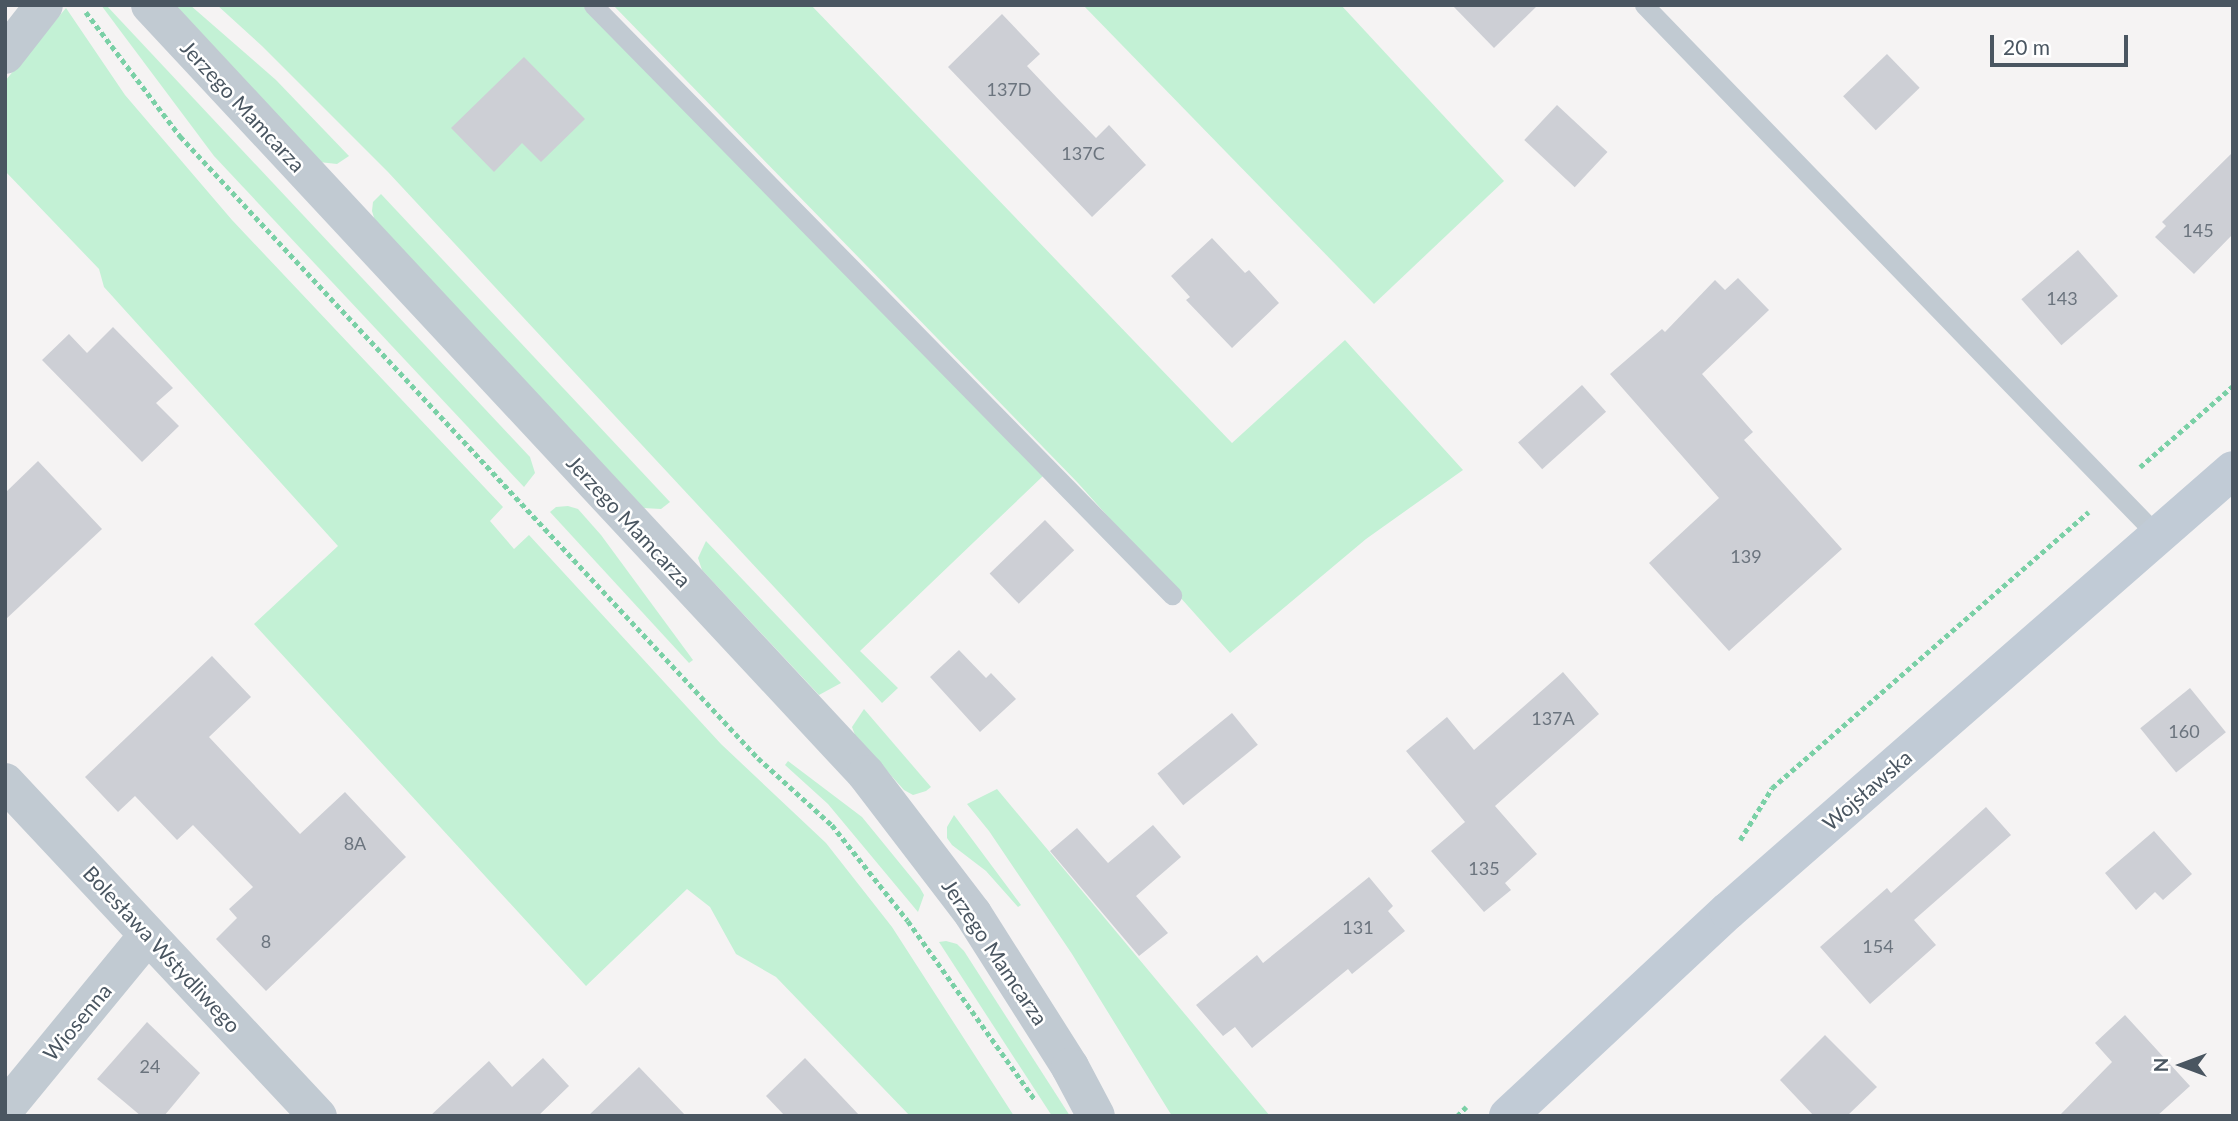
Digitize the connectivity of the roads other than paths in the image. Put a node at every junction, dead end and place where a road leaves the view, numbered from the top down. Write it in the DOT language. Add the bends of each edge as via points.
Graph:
graph roads {
  1 [pos="44,5"];
  2 [pos="149,5"];
  3 [pos="593,5"];
  4 [pos="1644,5"];
  5 [pos="5,55"];
  6 [pos="2233,470"];
  7 [pos="2157,535"];
  8 [pos="1172,595"];
  9 [pos="5,782"];
  10 [pos="148,935"];
  11 [pos="1070,1067"];
  12 [pos="5,1109"];
  13 [pos="318,1116"];
  14 [pos="1096,1116"];
  15 [pos="1122,1116"];
  16 [pos="1507,1116"];
  1 -- 5 [label="street"];
  2 -- 11 [label="street, Jerzego Mamcarza" via="866,774 973,914"];
  3 -- 8 [label="lane"];
  4 -- 7 [label="lane"];
  6 -- 7 [label="street, Wojsławska"];
  7 -- 16 [label="street, Wojsławska" via="1728,911"];
  9 -- 10 [label="street, Bolesława Wstydliwego"];
  10 -- 12 [label="street, Wiosenna"];
  10 -- 13 [label="street, Bolesława Wstydliwego"];
  11 -- 14 [label="street, Jerzego Mamcarza"];
  11 -- 15 [label="street, Jerzego Mamcarza"];
}
